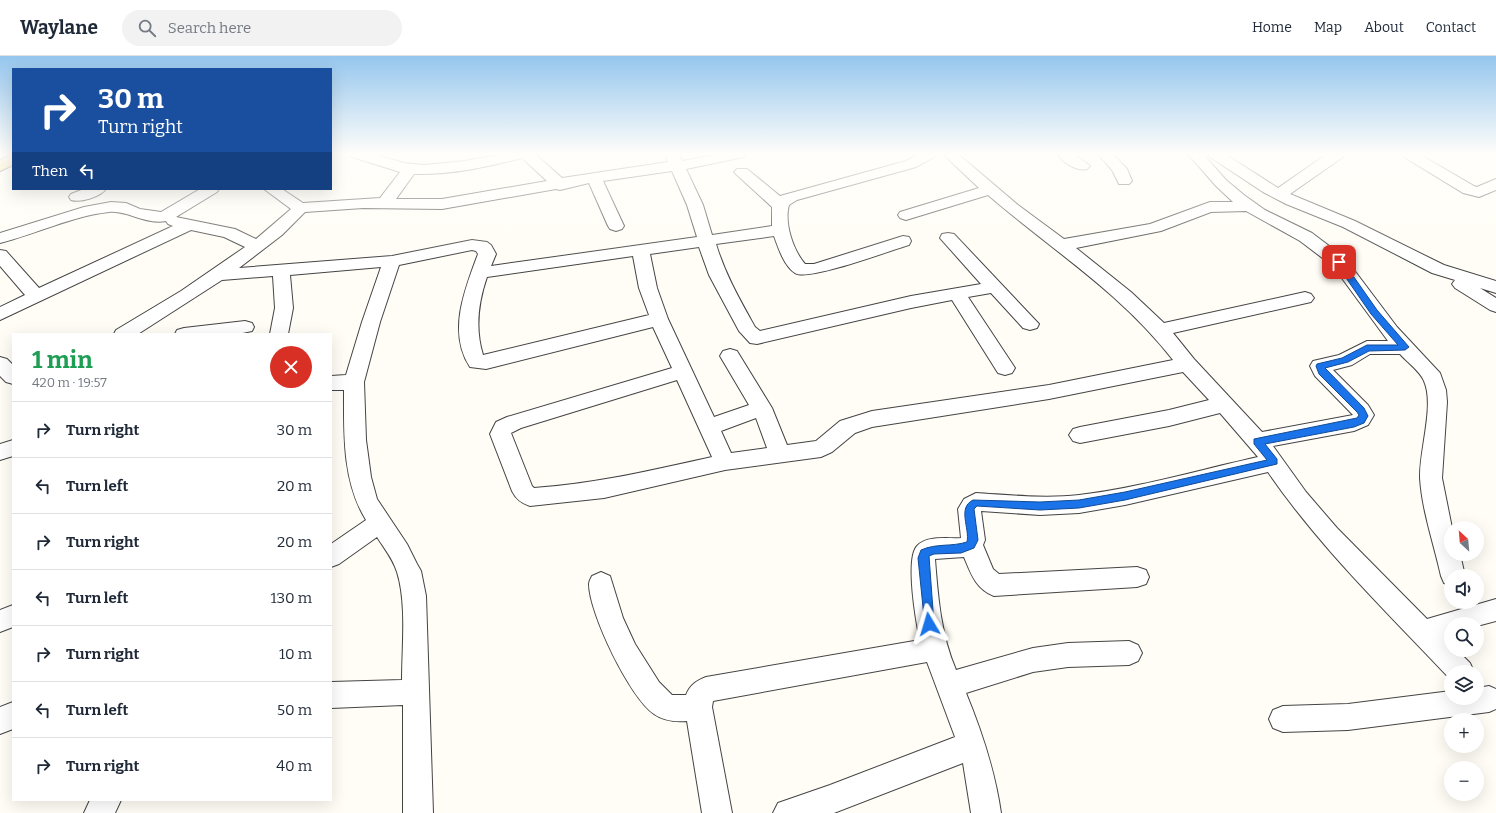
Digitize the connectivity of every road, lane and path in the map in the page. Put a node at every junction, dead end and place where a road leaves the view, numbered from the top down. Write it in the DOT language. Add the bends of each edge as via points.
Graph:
graph roads {
  1 [pos="395,189"];
  2 [pos="533,189"];
  3 [pos="599,189"];
  4 [pos="688,189"];
  5 [pos="761,189"];
  6 [pos="819,189"];
  7 [pos="1228,189"];
  8 [pos="1272,189"];
  9 [pos="1287,189"];
  10 [pos="1469,189"];
  11 [pos="1485,189"];
  12 [pos="96,190"];
  13 [pos="209,190"];
  14 [pos="273,190"];
  15 [pos="989,190"];
  16 [pos="1279,194"];
  17 [pos="77,198"];
  18 [pos="385,203"];
  19 [pos="780,206"];
  20 [pos="1250,206"];
  21 [pos="300,208"];
  22 [pos="906,215"];
  23 [pos="164,217"];
  24 [pos="187,225"];
  25 [pos="616,226"];
  26 [pos="780,230"];
  27 [pos="0,238"];
  28 [pos="948,238"];
  29 [pos="706,240"];
  30 [pos="903,241"];
  31 [pos="1061,245"];
  32 [pos="257,246"];
  33 [pos="640,249"];
  34 [pos="0,255"];
  35 [pos="392,261"];
  36 [pos="1438,269"];
  37 [pos="281,270"];
  38 [pos="480,273"];
  39 [pos="218,275"];
  40 [pos="994,287"];
  41 [pos="1496,287"];
  42 [pos="956,293"];
  43 [pos="36,296"];
  44 [pos="1305,298"];
  45 [pos="1496,306"];
  46 [pos="0,314"];
  47 [pos="659,319"];
  48 [pos="1030,324"];
  49 [pos="245,327"];
  50 [pos="1160,330"];
  51 [pos="131,333"];
  52 [pos="193,333"];
  53 [pos="279,333"];
  54 [pos="1405,347"];
  55 [pos="730,356"];
  56 [pos="0,364"];
  57 [pos="1187,364"];
  58 [pos="1005,368"];
  59 [pos="682,372"];
  60 [pos="12,376"];
  61 [pos="354,382"];
  62 [pos="12,383"];
  63 [pos="332,383"];
  64 [pos="0,389"];
  65 [pos="1224,404"];
  66 [pos="762,408"];
  67 [pos="708,427"];
  68 [pos="1080,435"];
  69 [pos="1258,441"];
  70 [pos="12,448"];
  71 [pos="0,452"];
  72 [pos="780,455"];
  73 [pos="725,462"];
  74 [pos="1274,462"];
  75 [pos="379,523"];
  76 [pos="971,545"];
  77 [pos="332,556"];
  78 [pos="1451,569"];
  79 [pos="1137,577"];
  80 [pos="601,583"];
  81 [pos="1460,610"];
  82 [pos="1496,610"];
  83 [pos="12,616"];
  84 [pos="0,620"];
  85 [pos="1422,632"];
  86 [pos="934,649"];
  87 [pos="1129,653"];
  88 [pos="1454,665"];
  89 [pos="949,685"];
  90 [pos="416,692"];
  91 [pos="332,695"];
  92 [pos="1487,699"];
  93 [pos="698,707"];
  94 [pos="12,716"];
  95 [pos="1283,719"];
  96 [pos="0,720"];
  97 [pos="972,745"];
  98 [pos="105,801"];
  99 [pos="99,813"];
  100 [pos="418,813"];
  101 [pos="718,813"];
  102 [pos="788,813"];
  103 [pos="986,813"];
  1 -- 18 [label="street"];
  2 -- 18 [label="street" via="442,204"];
  3 -- 25 [label="street"];
  4 -- 29 [label="street"];
  5 -- 19 [label="street"];
  6 -- 19 [label="street" via="791,197 782,201"];
  7 -- 20 [label="street"];
  8 -- 16 [label="street"];
  9 -- 16 [label="street"];
  10 -- 11 [label="street" via="1479,192"];
  12 -- 17 [label="street"];
  13 -- 23 [label="street"];
  14 -- 21 [label="street"];
  15 -- 22 [label="street"];
  15 -- 31 [label="street"];
  16 -- 36 [label="street" via="1349,224"];
  18 -- 21 [label="street"];
  19 -- 26 [label="street"];
  20 -- 31 [label="street" via="1210,207 1155,228"];
  20 -- 54 [label="street" via="1306,237 1339,262 1374,312"];
  21 -- 32 [label="street" via="289,221"];
  23 -- 24 [label="street"];
  23 -- 27 [label="street" via="142,215 126,208 111,206"];
  24 -- 32 [label="street" via="229,234"];
  24 -- 43 [label="street"];
  26 -- 29 [label="street"];
  26 -- 30 [label="street" via="796,266 801,270 815,269"];
  28 -- 40 [label="street"];
  29 -- 33 [label="street"];
  29 -- 42 [label="street" via="713,263 730,299 748,331 758,338"];
  31 -- 50 [label="street" via="1114,286"];
  32 -- 39 [label="street"];
  33 -- 38 [label="street"];
  33 -- 47 [label="street" via="648,288"];
  34 -- 43 [label="street"];
  35 -- 37 [label="street"];
  35 -- 38 [label="street" via="450,248 481,246 487,254"];
  35 -- 61 [label="street"];
  36 -- 41 [label="street"];
  36 -- 45 [label="street"];
  37 -- 39 [label="street"];
  37 -- 53 [label="street" via="284,308"];
  38 -- 47 [label="street" via="467,315 468,332 477,362 486,362"];
  39 -- 51 [label="street"];
  40 -- 42 [label="street"];
  40 -- 48 [label="street"];
  42 -- 58 [label="street"];
  43 -- 46 [label="street"];
  44 -- 50 [label="street"];
  47 -- 59 [label="street"];
  49 -- 52 [label="street"];
  50 -- 57 [label="street"];
  54 -- 69 [label="street" via="1367,348 1345,360 1320,366 1361,410 1364,416 1360,420"];
  54 -- 78 [label="street" via="1425,367 1437,388 1431,477"];
  55 -- 66 [label="street"];
  56 -- 60 [label="street"];
  57 -- 65 [label="street"];
  57 -- 72 [label="street" via="1049,392 872,419 839,432 831,443 821,449"];
  59 -- 67 [label="street"];
  59 -- 73 [label="street" via="514,422 503,428 500,434 522,491 530,497 571,494"];
  61 -- 63 [label="street"];
  61 -- 75 [label="street" via="360,477 367,502"];
  62 -- 64 [label="street"];
  65 -- 68 [label="street" via="1162,420"];
  65 -- 69 [label="street"];
  66 -- 67 [label="street"];
  66 -- 72 [label="street"];
  67 -- 73 [label="street"];
  69 -- 74 [label="street"];
  70 -- 71 [label="street"];
  72 -- 73 [label="street"];
  74 -- 76 [label="street" via="1079,504 1040,506 976,502 970,509 973,540"];
  74 -- 85 [label="street" via="1298,498 1329,535"];
  75 -- 77 [label="street"];
  75 -- 90 [label="street" via="410,571 414,596"];
  76 -- 79 [label="street" via="984,576 994,585"];
  76 -- 86 [label="street" via="928,551 923,558 927,611"];
  80 -- 93 [label="street" via="610,618 652,694 665,706"];
  81 -- 82 [label="street"];
  81 -- 85 [label="street"];
  83 -- 84 [label="street"];
  85 -- 88 [label="street"];
  86 -- 89 [label="street"];
  86 -- 93 [label="street" via="706,690 698,698"];
  87 -- 89 [label="street" via="1068,655 1033,660"];
  89 -- 97 [label="street"];
  90 -- 91 [label="street"];
  90 -- 100 [label="street"];
  92 -- 95 [label="street" via="1348,717"];
  93 -- 101 [label="street"];
  94 -- 96 [label="street"];
  97 -- 102 [label="street" via="830,800"];
  97 -- 103 [label="street" via="984,792"];
  98 -- 99 [label="street"];
}
